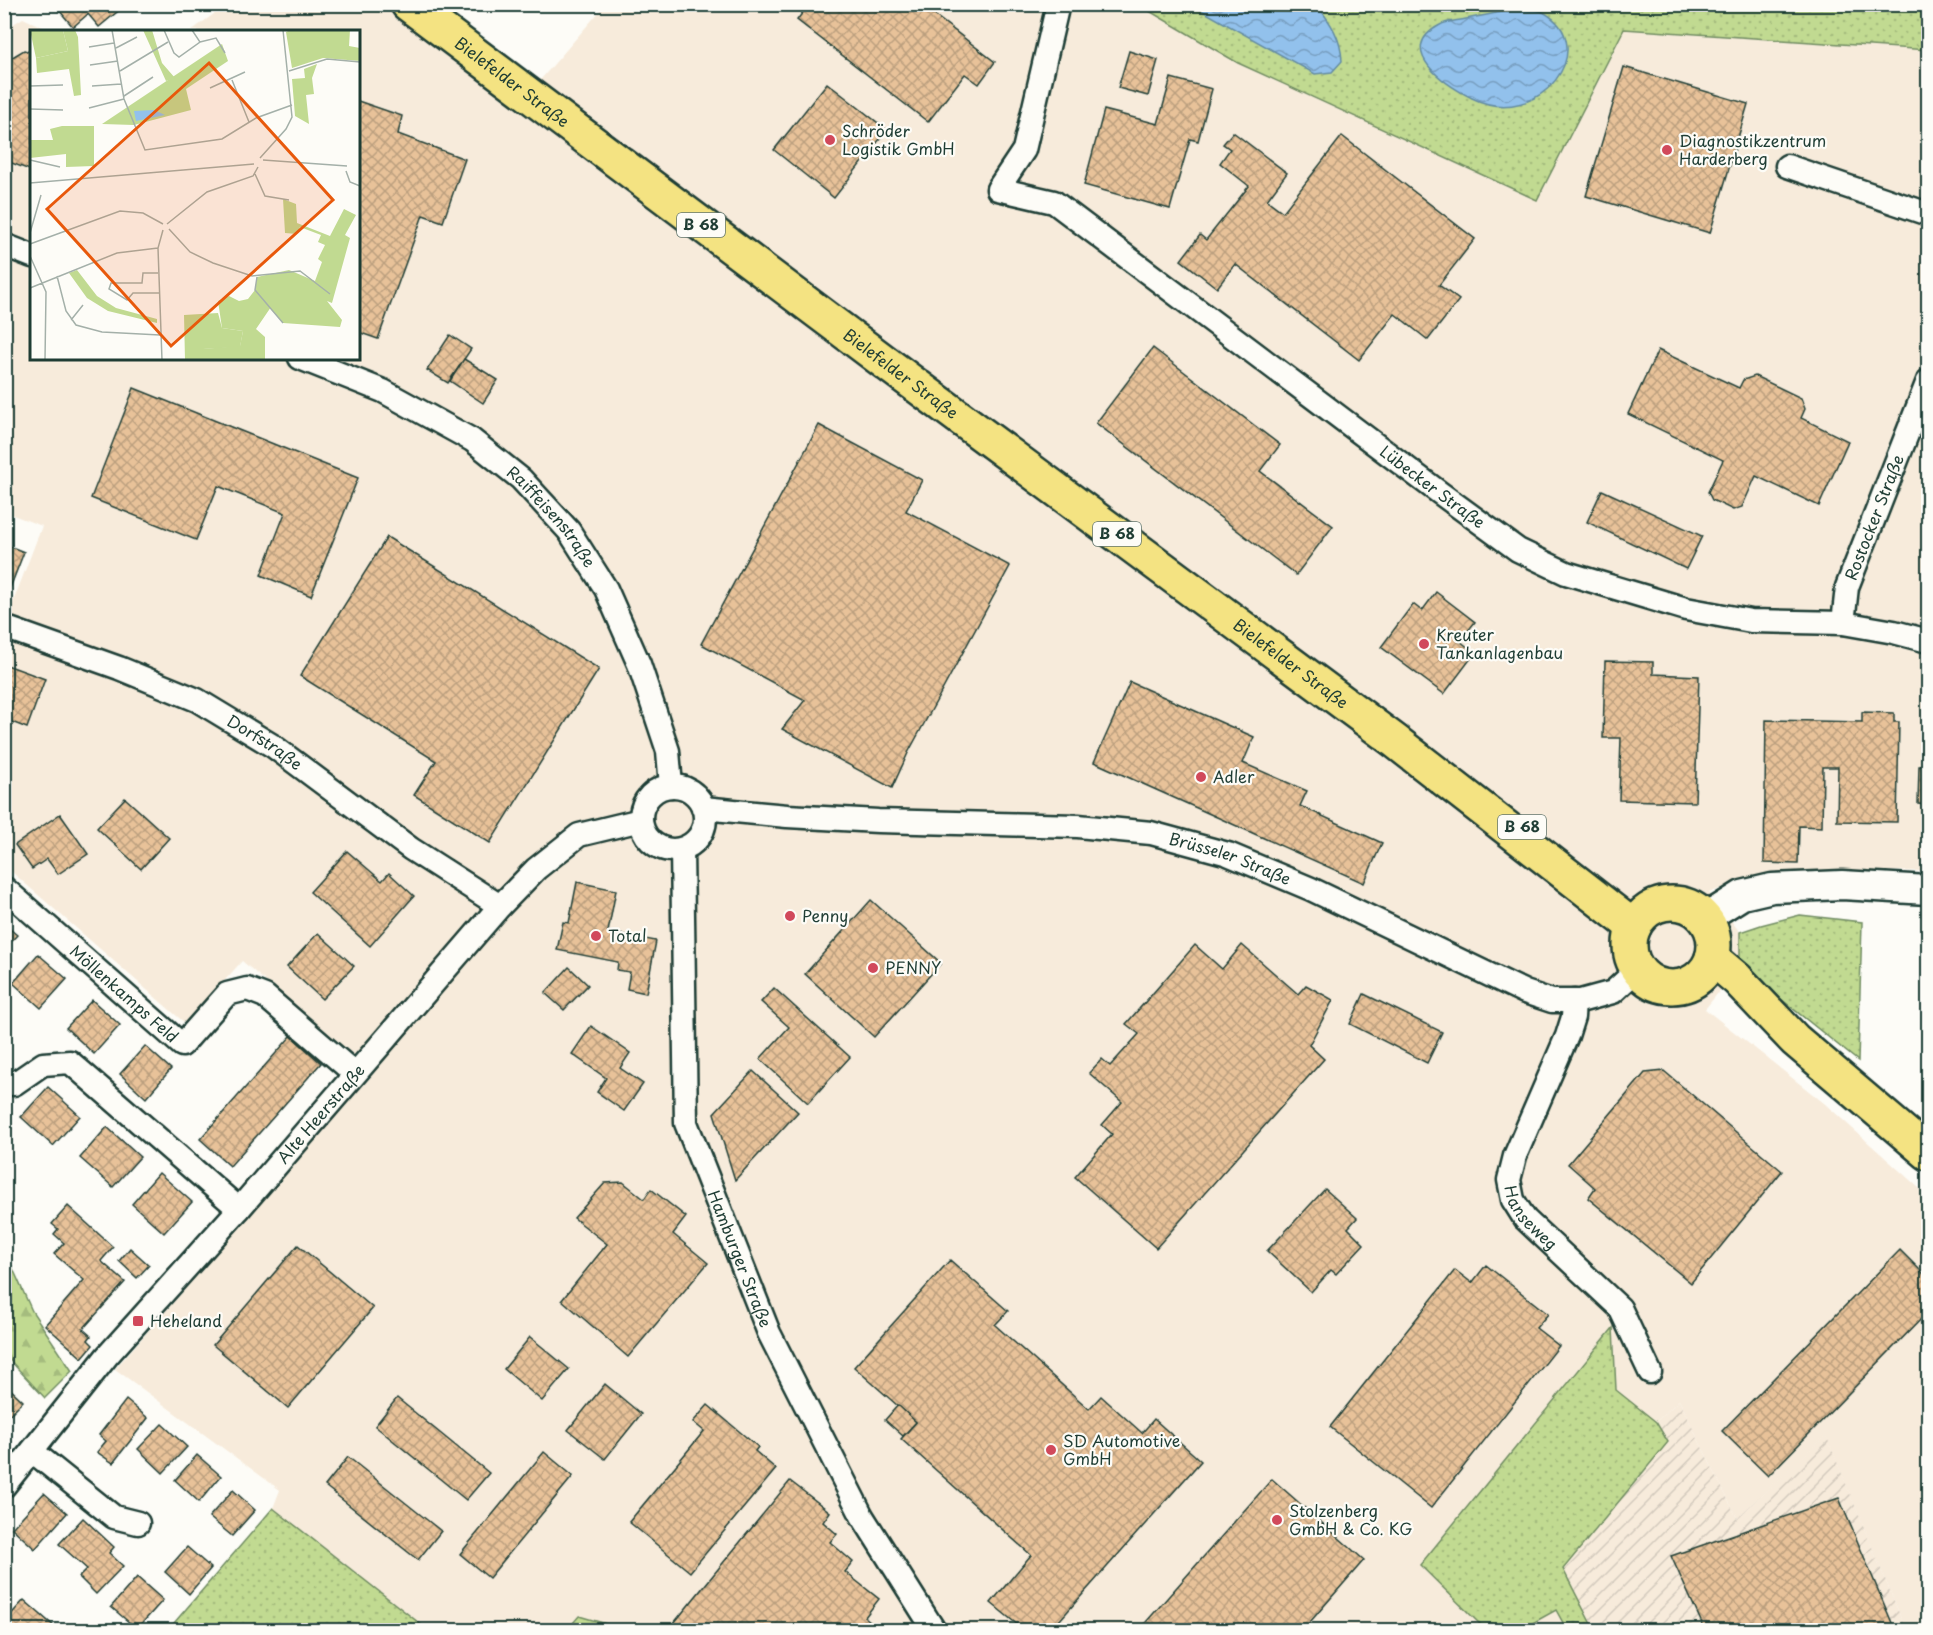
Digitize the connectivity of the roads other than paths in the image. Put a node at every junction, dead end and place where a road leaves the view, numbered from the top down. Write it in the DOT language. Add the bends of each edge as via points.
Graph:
graph roads {
  1 [pos="408,4"];
  2 [pos="1058,4"];
  3 [pos="1787,166"];
  4 [pos="1929,214"];
  5 [pos="4,245"];
  6 [pos="30,255"];
  7 [pos="305,360"];
  8 [pos="1929,381"];
  9 [pos="1843,623"];
  10 [pos="4,627"];
  11 [pos="1929,641"];
  12 [pos="671,786"];
  13 [pos="703,817"];
  14 [pos="641,820"];
  15 [pos="682,849"];
  16 [pos="4,888"];
  17 [pos="1929,890"];
  18 [pos="500,906"];
  19 [pos="1642,918"];
  20 [pos="1704,919"];
  21 [pos="1638,969"];
  22 [pos="1704,969"];
  23 [pos="1574,1001"];
  24 [pos="354,1073"];
  25 [pos="4,1083"];
  26 [pos="1929,1153"];
  27 [pos="238,1209"];
  28 [pos="1650,1372"];
  29 [pos="32,1450"];
  30 [pos="4,1486"];
  31 [pos="138,1522"];
  32 [pos="934,1630"];
  1 -- 19 [label="main road, Bielefelder Straße / B 68" via="1395,741 1625,896"];
  2 -- 9 [label="street, Lübecker Straße" via="1024,150 998,189 1054,202 1518,550 1566,573 1686,609 1751,621"];
  3 -- 4 [label="street"];
  5 -- 6 [label="street"];
  7 -- 12 [label="street, Raiffeisenstraße" via="383,391 472,440 521,479 569,531 606,589 639,664 668,751"];
  8 -- 9 [label="street, Rostocker Straße" via="1847,587"];
  9 -- 11 [label="street, Lübecker Straße"];
  10 -- 18 [label="street, Dorfstraße" via="197,700 273,746 411,849"];
  12 -- 13 [label="street" via="691,792 698,799"];
  12 -- 14 [label="street" via="661,788 646,801"];
  13 -- 15 [label="street" via="699,836"];
  13 -- 23 [label="street, Brüsseler Straße" via="787,816 1078,826 1151,833 1228,854 1311,889 1529,994 1552,1001"];
  14 -- 15 [label="street" via="648,838 655,844"];
  14 -- 18 [label="street, Alte Heerstraße" via="579,835 536,869"];
  15 -- 32 [label="street, Hamburger Straße" via="686,1123 770,1333 862,1516"];
  16 -- 24 [label="street, Möllenkamps Feld" via="182,1045 227,994 248,989 265,996"];
  17 -- 20 [label="street" via="1842,885 1772,888 1742,895"];
  18 -- 24 [label="street, Alte Heerstraße"];
  19 -- 20 [label="main road" via="1661,905 1673,903 1696,911"];
  19 -- 21 [label="main road" via="1630,949"];
  20 -- 22 [label="main road" via="1713,945"];
  21 -- 22 [label="main road" via="1647,979 1671,987 1684,985"];
  21 -- 23 [label="street, Brüsseler Straße" via="1614,992"];
  22 -- 26 [label="main road" via="1796,1040"];
  23 -- 28 [label="street, Hanseweg" via="1567,1036 1515,1156 1509,1179 1513,1200 1525,1219 1620,1308"];
  24 -- 27 [label="street, Alte Heerstraße"];
  25 -- 27 [label="street" via="14,1084 43,1064 70,1062"];
  27 -- 29 [label="street, Alte Heerstraße" via="107,1356"];
  29 -- 30 [label="street, Alte Heerstraße"];
  29 -- 31 [label="street" via="114,1517"];
}
